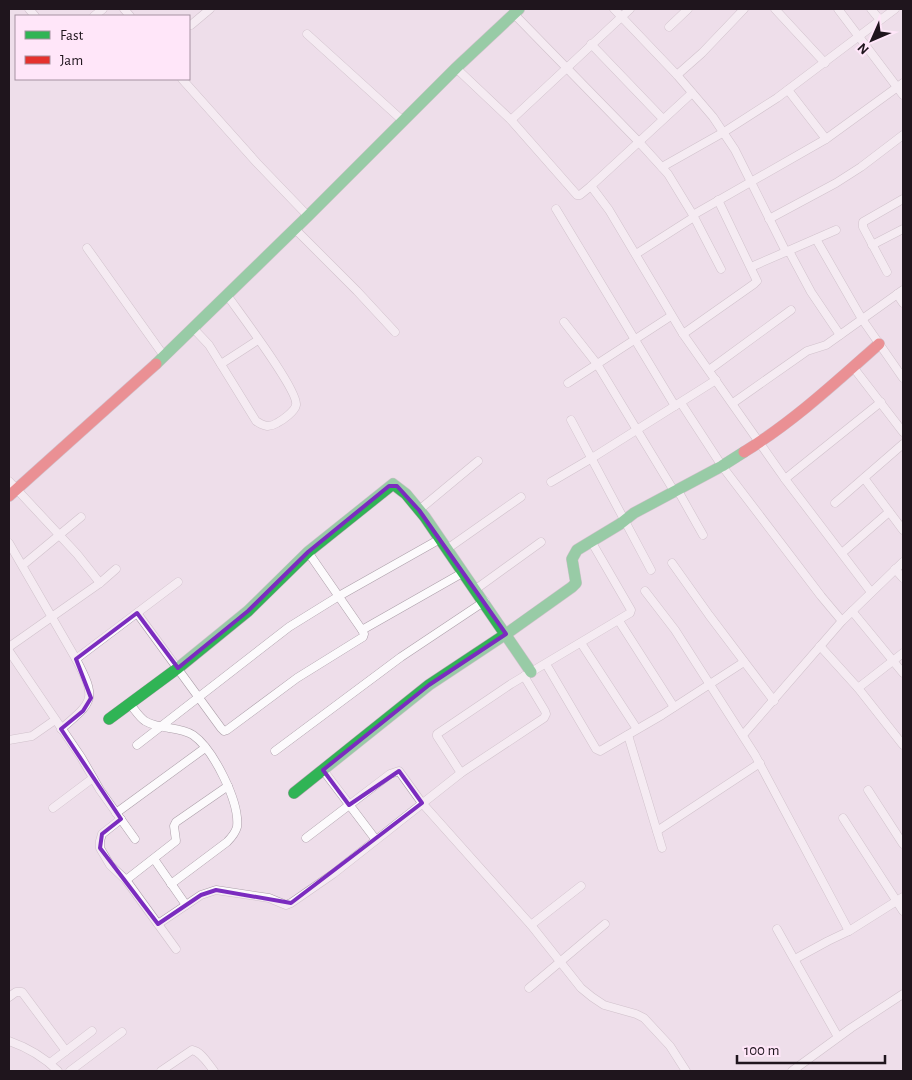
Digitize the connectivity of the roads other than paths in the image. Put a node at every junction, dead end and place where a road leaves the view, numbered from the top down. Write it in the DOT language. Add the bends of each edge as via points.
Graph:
graph roads {
  1 [pos="210,9"];
  2 [pos="614,9"];
  3 [pos="630,9"];
  4 [pos="688,9"];
  5 [pos="744,9"];
  6 [pos="775,9"];
  7 [pos="838,9"];
  8 [pos="871,9"];
  9 [pos="895,9"];
  10 [pos="516,11"];
  11 [pos="621,16"];
  12 [pos="880,20"];
  13 [pos="191,25"];
  14 [pos="669,28"];
  15 [pos="306,34"];
  16 [pos="860,37"];
  17 [pos="591,44"];
  18 [pos="825,63"];
  19 [pos="456,68"];
  20 [pos="567,68"];
  21 [pos="677,75"];
  22 [pos="183,80"];
  23 [pos="900,85"];
  24 [pos="788,90"];
  25 [pos="692,93"];
  26 [pos="903,95"];
  27 [pos="663,119"];
  28 [pos="511,120"];
  29 [pos="403,121"];
  30 [pos="724,132"];
  31 [pos="903,135"];
  32 [pos="826,139"];
  33 [pos="638,141"];
  34 [pos="662,168"];
  35 [pos="750,183"];
  36 [pos="590,186"];
  37 [pos="903,198"];
  38 [pos="718,200"];
  39 [pos="556,209"];
  40 [pos="308,216"];
  41 [pos="694,216"];
  42 [pos="769,219"];
  43 [pos="295,228"];
  44 [pos="836,230"];
  45 [pos="903,230"];
  46 [pos="816,239"];
  47 [pos="872,245"];
  48 [pos="87,248"];
  49 [pos="787,251"];
  50 [pos="636,254"];
  51 [pos="721,268"];
  52 [pos="751,268"];
  53 [pos="886,272"];
  54 [pos="900,292"];
  55 [pos="227,295"];
  56 [pos="903,303"];
  57 [pos="791,310"];
  58 [pos="671,316"];
  59 [pos="862,319"];
  60 [pos="564,322"];
  61 [pos="193,328"];
  62 [pos="395,332"];
  63 [pos="683,334"];
  64 [pos="840,335"];
  65 [pos="635,339"];
  66 [pos="258,340"];
  67 [pos="879,344"];
  68 [pos="164,356"];
  69 [pos="221,364"];
  70 [pos="597,364"];
  71 [pos="853,367"];
  72 [pos="709,370"];
  73 [pos="903,378"];
  74 [pos="716,380"];
  75 [pos="568,383"];
  76 [pos="881,402"];
  77 [pos="733,403"];
  78 [pos="678,405"];
  79 [pos="571,420"];
  80 [pos="637,430"];
  81 [pos="903,432"];
  82 [pos="759,443"];
  83 [pos="903,444"];
  84 [pos="592,458"];
  85 [pos="478,461"];
  86 [pos="722,466"];
  87 [pos="864,478"];
  88 [pos="785,479"];
  89 [pos="551,482"];
  90 [pos="11,489"];
  91 [pos="676,490"];
  92 [pos="521,497"];
  93 [pos="835,502"];
  94 [pos="419,510"];
  95 [pos="889,512"];
  96 [pos="81,517"];
  97 [pos="624,520"];
  98 [pos="903,530"];
  99 [pos="703,535"];
  100 [pos="60,536"];
  101 [pos="440,538"];
  102 [pos="591,541"];
  103 [pos="541,542"];
  104 [pos="9,543"];
  105 [pos="447,549"];
  106 [pos="308,552"];
  107 [pos="842,553"];
  108 [pos="903,562"];
  109 [pos="672,563"];
  110 [pos="23,565"];
  111 [pos="116,569"];
  112 [pos="895,569"];
  113 [pos="650,570"];
  114 [pos="464,572"];
  115 [pos="903,578"];
  116 [pos="178,582"];
  117 [pos="100,583"];
  118 [pos="476,589"];
  119 [pos="644,591"];
  120 [pos="870,592"];
  121 [pos="339,596"];
  122 [pos="485,601"];
  123 [pos="852,611"];
  124 [pos="137,613"];
  125 [pos="52,616"];
  126 [pos="619,621"];
  127 [pos="842,621"];
  128 [pos="362,630"];
  129 [pos="506,634"];
  130 [pos="581,643"];
  131 [pos="820,646"];
  132 [pos="9,647"];
  133 [pos="9,651"];
  134 [pos="903,653"];
  135 [pos="76,659"];
  136 [pos="894,661"];
  137 [pos="744,662"];
  138 [pos="546,664"];
  139 [pos="178,668"];
  140 [pos="903,673"];
  141 [pos="527,674"];
  142 [pos="710,684"];
  143 [pos="858,688"];
  144 [pos="200,698"];
  145 [pos="774,701"];
  146 [pos="130,704"];
  147 [pos="674,706"];
  148 [pos="109,719"];
  149 [pos="55,720"];
  150 [pos="162,727"];
  151 [pos="61,729"];
  152 [pos="636,729"];
  153 [pos="628,735"];
  154 [pos="743,735"];
  155 [pos="900,735"];
  156 [pos="9,740"];
  157 [pos="137,745"];
  158 [pos="903,745"];
  159 [pos="205,748"];
  160 [pos="275,751"];
  161 [pos="760,763"];
  162 [pos="323,770"];
  163 [pos="461,773"];
  164 [pos="93,778"];
  165 [pos="228,786"];
  166 [pos="868,790"];
  167 [pos="294,793"];
  168 [pos="422,803"];
  169 [pos="349,805"];
  170 [pos="53,808"];
  171 [pos="119,816"];
  172 [pos="843,818"];
  173 [pos="657,831"];
  174 [pos="306,838"];
  175 [pos="135,839"];
  176 [pos="376,840"];
  177 [pos="903,844"];
  178 [pos="662,848"];
  179 [pos="154,859"];
  180 [pos="126,880"];
  181 [pos="171,884"];
  182 [pos="581,886"];
  183 [pos="900,899"];
  184 [pos="186,905"];
  185 [pos="903,911"];
  186 [pos="158,924"];
  187 [pos="605,924"];
  188 [pos="531,925"];
  189 [pos="777,929"];
  190 [pos="848,931"];
  191 [pos="176,949"];
  192 [pos="795,960"];
  193 [pos="560,963"];
  194 [pos="529,988"];
  195 [pos="903,994"];
  196 [pos="9,996"];
  197 [pos="92,1031"];
  198 [pos="122,1032"];
  199 [pos="838,1037"];
  200 [pos="9,1041"];
  201 [pos="66,1051"];
  202 [pos="50,1063"];
  203 [pos="58,1071"];
  204 [pos="70,1071"];
  205 [pos="161,1071"];
  206 [pos="214,1071"];
  207 [pos="686,1071"];
  208 [pos="792,1071"];
  1 -- 13 [label="street"];
  2 -- 11 [label="street"];
  3 -- 11 [label="street"];
  4 -- 14 [label="street"];
  5 -- 21 [label="street"];
  6 -- 18 [label="street"];
  7 -- 16 [label="street"];
  8 -- 12 [label="street"];
  9 -- 12 [label="street"];
  10 -- 19 [label="street"];
  10 -- 20 [label="street"];
  11 -- 17 [label="street"];
  11 -- 21 [label="street"];
  12 -- 16 [label="street"];
  15 -- 29 [label="street"];
  16 -- 18 [label="street"];
  16 -- 23 [label="street"];
  17 -- 20 [label="street"];
  17 -- 27 [label="street"];
  18 -- 24 [label="street"];
  19 -- 28 [label="street"];
  19 -- 29 [label="street"];
  20 -- 28 [label="street"];
  20 -- 33 [label="street"];
  21 -- 25 [label="street"];
  22 -- 40 [label="street"];
  23 -- 26 [label="street"];
  23 -- 32 [label="street"];
  24 -- 30 [label="street"];
  24 -- 32 [label="street"];
  25 -- 27 [label="street"];
  25 -- 30 [label="street"];
  27 -- 33 [label="street"];
  28 -- 36 [label="street" via="577,195"];
  29 -- 40 [label="street"];
  30 -- 34 [label="street"];
  30 -- 35 [label="street"];
  31 -- 42 [label="street" via="853,172"];
  32 -- 35 [label="street"];
  33 -- 34 [label="street"];
  33 -- 36 [label="street"];
  34 -- 41 [label="street"];
  35 -- 38 [label="street"];
  35 -- 42 [label="street"];
  36 -- 50 [label="street"];
  37 -- 47 [label="street" via="863,222"];
  38 -- 41 [label="street"];
  38 -- 52 [label="street"];
  39 -- 65 [label="street"];
  40 -- 43 [label="street"];
  41 -- 50 [label="street"];
  41 -- 51 [label="street"];
  42 -- 49 [label="street"];
  43 -- 55 [label="street"];
  43 -- 62 [label="street"];
  44 -- 46 [label="street"];
  45 -- 47 [label="street"];
  46 -- 49 [label="street"];
  46 -- 59 [label="street"];
  47 -- 53 [label="street"];
  48 -- 68 [label="street"];
  49 -- 52 [label="street"];
  49 -- 64 [label="street"];
  50 -- 58 [label="street"];
  52 -- 63 [label="street" via="756,283"];
  54 -- 56 [label="street"];
  54 -- 59 [label="street"];
  55 -- 61 [label="street"];
  55 -- 66 [label="street"];
  57 -- 72 [label="street"];
  58 -- 63 [label="street"];
  58 -- 65 [label="street"];
  59 -- 64 [label="street"];
  59 -- 67 [label="street"];
  60 -- 70 [label="street"];
  61 -- 68 [label="street"];
  61 -- 69 [label="street"];
  63 -- 72 [label="street"];
  64 -- 77 [label="street" via="822,347 807,351"];
  65 -- 70 [label="street"];
  65 -- 78 [label="street"];
  66 -- 69 [label="street"];
  66 -- 69 [label="street" via="296,398 294,410 278,423 270,426 256,421"];
  67 -- 71 [label="street"];
  67 -- 73 [label="street"];
  68 -- 90 [label="street"];
  70 -- 75 [label="street"];
  70 -- 80 [label="street"];
  71 -- 76 [label="street"];
  71 -- 82 [label="street"];
  72 -- 74 [label="street"];
  74 -- 77 [label="street"];
  74 -- 78 [label="street"];
  76 -- 81 [label="street"];
  76 -- 88 [label="street"];
  77 -- 82 [label="street"];
  78 -- 80 [label="street"];
  78 -- 86 [label="street"];
  79 -- 84 [label="street"];
  80 -- 84 [label="street"];
  80 -- 91 [label="street"];
  82 -- 86 [label="street"];
  82 -- 88 [label="street"];
  83 -- 87 [label="street"];
  84 -- 89 [label="street"];
  84 -- 97 [label="street"];
  85 -- 94 [label="street"];
  86 -- 91 [label="street"];
  86 -- 127 [label="street"];
  87 -- 93 [label="street"];
  87 -- 95 [label="street"];
  88 -- 107 [label="street"];
  90 -- 100 [label="street"];
  91 -- 97 [label="street"];
  91 -- 99 [label="street"];
  92 -- 105 [label="street"];
  94 -- 101 [label="street"];
  94 -- 106 [label="street" via="393,484"];
  95 -- 98 [label="street"];
  95 -- 107 [label="street"];
  96 -- 100 [label="street"];
  97 -- 102 [label="street"];
  97 -- 113 [label="street"];
  100 -- 110 [label="street"];
  100 -- 117 [label="street"];
  101 -- 105 [label="street"];
  101 -- 121 [label="street"];
  102 -- 126 [label="street" via="631,610"];
  102 -- 129 [label="street" via="574,554 576,583 572,588"];
  103 -- 118 [label="street"];
  104 -- 110 [label="street"];
  105 -- 114 [label="street"];
  106 -- 121 [label="street"];
  106 -- 139 [label="street" via="255,604"];
  107 -- 120 [label="street"];
  108 -- 112 [label="street"];
  109 -- 137 [label="street"];
  110 -- 125 [label="street"];
  111 -- 117 [label="street"];
  112 -- 115 [label="street"];
  112 -- 120 [label="street"];
  114 -- 118 [label="street"];
  114 -- 128 [label="street"];
  116 -- 124 [label="street"];
  117 -- 125 [label="street"];
  118 -- 122 [label="street"];
  119 -- 142 [label="street" via="675,630"];
  120 -- 123 [label="street"];
  121 -- 128 [label="street"];
  121 -- 144 [label="street" via="289,627"];
  122 -- 129 [label="street"];
  122 -- 160 [label="street" via="400,657"];
  123 -- 127 [label="street"];
  123 -- 136 [label="street"];
  124 -- 135 [label="street"];
  124 -- 139 [label="street"];
  125 -- 132 [label="street"];
  125 -- 135 [label="street"];
  126 -- 130 [label="street"];
  126 -- 147 [label="street"];
  127 -- 131 [label="street"];
  128 -- 144 [label="street" via="364,634 359,640 297,678 228,730 221,728"];
  129 -- 141 [label="street"];
  129 -- 162 [label="street" via="429,685"];
  130 -- 138 [label="street"];
  130 -- 152 [label="street"];
  131 -- 143 [label="street"];
  131 -- 145 [label="street"];
  133 -- 149 [label="street"];
  134 -- 136 [label="street"];
  135 -- 151 [label="street" via="91,698 83,710"];
  136 -- 140 [label="street"];
  136 -- 143 [label="street"];
  137 -- 142 [label="street"];
  137 -- 145 [label="street"];
  138 -- 141 [label="street"];
  138 -- 153 [label="street" via="596,749 604,750"];
  139 -- 144 [label="street"];
  139 -- 146 [label="street"];
  141 -- 163 [label="street" via="545,710 544,718"];
  141 -- 163 [label="street" via="437,734"];
  142 -- 147 [label="street"];
  142 -- 154 [label="street"];
  143 -- 155 [label="street"];
  144 -- 150 [label="street"];
  145 -- 154 [label="street"];
  146 -- 148 [label="street"];
  146 -- 150 [label="street" via="144,720"];
  147 -- 152 [label="street"];
  149 -- 151 [label="street"];
  149 -- 156 [label="street" via="32,736"];
  150 -- 157 [label="street"];
  150 -- 159 [label="street" via="183,730"];
  151 -- 164 [label="street"];
  152 -- 153 [label="street"];
  153 -- 173 [label="street"];
  154 -- 161 [label="street"];
  155 -- 158 [label="street"];
  159 -- 165 [label="street"];
  159 -- 171 [label="street"];
  161 -- 173 [label="street"];
  161 -- 190 [label="street"];
  162 -- 167 [label="street"];
  162 -- 169 [label="street"];
  163 -- 168 [label="street"];
  164 -- 170 [label="street"];
  164 -- 171 [label="street"];
  165 -- 179 [label="street" via="176,822 176,841"];
  165 -- 181 [label="street" via="236,806 234,835"];
  166 -- 177 [label="street"];
  168 -- 169 [label="street" via="399,771 395,771"];
  168 -- 176 [label="street"];
  168 -- 188 [label="street"];
  169 -- 174 [label="street"];
  169 -- 176 [label="street"];
  171 -- 175 [label="street"];
  171 -- 180 [label="street" via="102,834 100,848 110,865"];
  172 -- 183 [label="street"];
  173 -- 178 [label="street"];
  176 -- 184 [label="street" via="286,905 269,898 216,890"];
  179 -- 180 [label="street"];
  179 -- 181 [label="street"];
  180 -- 186 [label="street"];
  181 -- 184 [label="street"];
  182 -- 188 [label="street"];
  183 -- 185 [label="street"];
  183 -- 190 [label="street"];
  184 -- 186 [label="street"];
  186 -- 191 [label="street"];
  187 -- 193 [label="street"];
  188 -- 193 [label="street"];
  189 -- 192 [label="street"];
  190 -- 192 [label="street"];
  192 -- 199 [label="street"];
  193 -- 194 [label="street"];
  193 -- 207 [label="street" via="604,1005 644,1018 670,1046"];
  195 -- 199 [label="street"];
  196 -- 201 [label="street" via="22,992"];
  197 -- 201 [label="street"];
  198 -- 204 [label="street"];
  199 -- 208 [label="street"];
  200 -- 202 [label="street"];
  201 -- 202 [label="street"];
  202 -- 203 [label="street"];
  205 -- 206 [label="street" via="192,1050 202,1055"];
}
